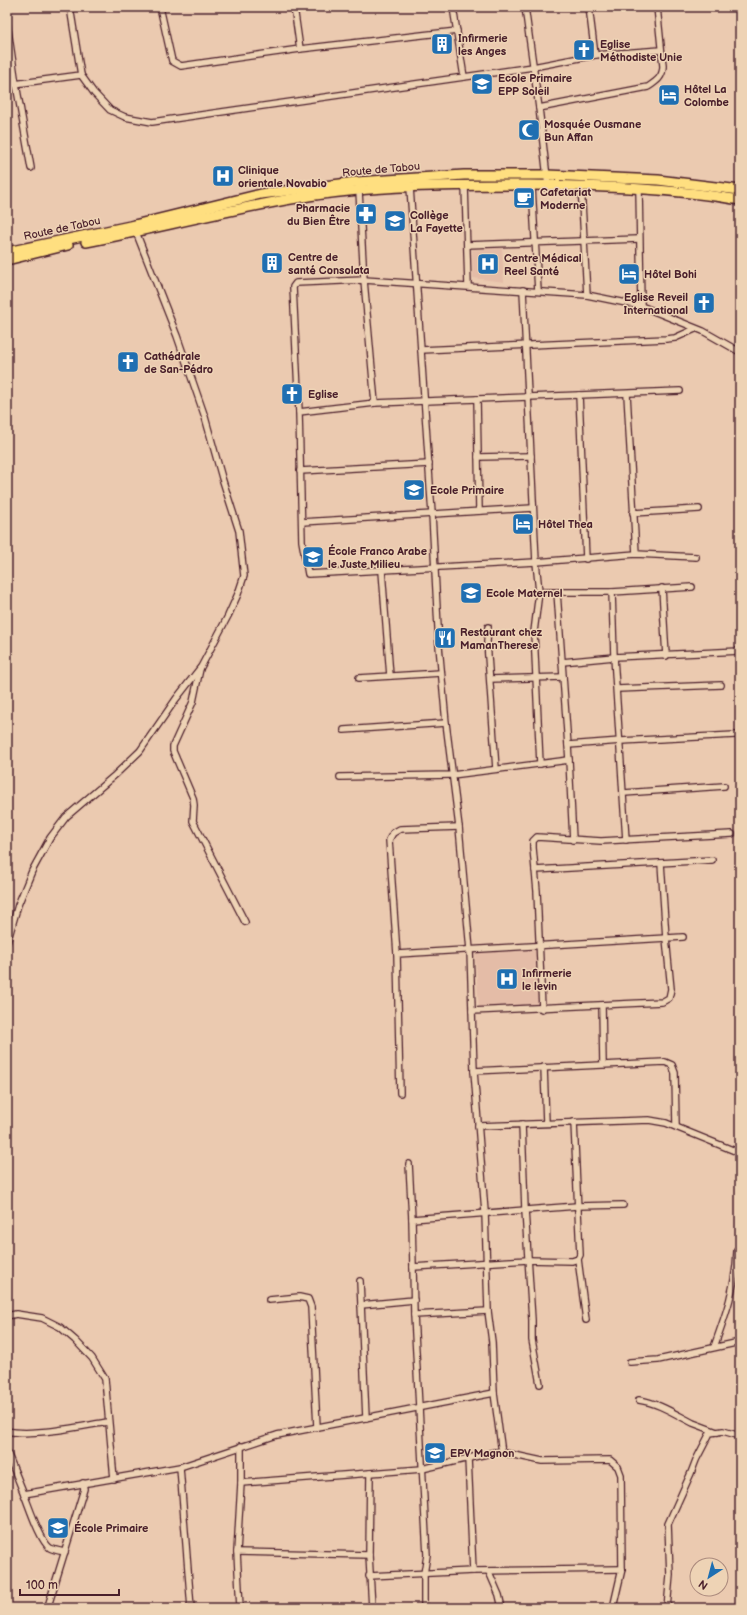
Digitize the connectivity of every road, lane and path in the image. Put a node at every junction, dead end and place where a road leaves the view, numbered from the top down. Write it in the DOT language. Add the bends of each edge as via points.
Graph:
graph roads {
  1 [pos="70,7"];
  2 [pos="160,7"];
  3 [pos="294,7"];
  4 [pos="453,7"];
  5 [pos="525,7"];
  6 [pos="589,7"];
  7 [pos="656,7"];
  8 [pos="7,22"];
  9 [pos="457,30"];
  10 [pos="300,49"];
  11 [pos="660,50"];
  12 [pos="595,55"];
  13 [pos="533,67"];
  14 [pos="81,75"];
  15 [pos="464,77"];
  16 [pos="16,84"];
  17 [pos="7,85"];
  18 [pos="539,108"];
  19 [pos="31,168"];
  20 [pos="547,175"];
  21 [pos="465,185"];
  22 [pos="532,186"];
  23 [pos="548,186"];
  24 [pos="581,186"];
  25 [pos="410,187"];
  26 [pos="639,189"];
  27 [pos="740,190"];
  28 [pos="359,191"];
  29 [pos="740,200"];
  30 [pos="136,232"];
  31 [pos="639,239"];
  32 [pos="584,240"];
  33 [pos="535,242"];
  34 [pos="467,245"];
  35 [pos="7,252"];
  36 [pos="7,260"];
  37 [pos="364,280"];
  38 [pos="417,282"];
  39 [pos="468,286"];
  40 [pos="523,290"];
  41 [pos="538,291"];
  42 [pos="587,295"];
  43 [pos="641,306"];
  44 [pos="695,329"];
  45 [pos="526,344"];
  46 [pos="421,350"];
  47 [pos="740,352"];
  48 [pos="680,391"];
  49 [pos="627,394"];
  50 [pos="579,395"];
  51 [pos="528,397"];
  52 [pos="476,399"];
  53 [pos="424,401"];
  54 [pos="375,403"];
  55 [pos="299,412"];
  56 [pos="531,456"];
  57 [pos="478,457"];
  58 [pos="429,464"];
  59 [pos="300,471"];
  60 [pos="533,508"];
  61 [pos="699,509"];
  62 [pos="479,511"];
  63 [pos="633,513"];
  64 [pos="432,514"];
  65 [pos="302,522"];
  66 [pos="636,554"];
  67 [pos="696,557"];
  68 [pos="586,559"];
  69 [pos="536,562"];
  70 [pos="434,568"];
  71 [pos="382,571"];
  72 [pos="692,586"];
  73 [pos="662,588"];
  74 [pos="539,592"];
  75 [pos="557,592"];
  76 [pos="612,592"];
  77 [pos="488,627"];
  78 [pos="740,651"];
  79 [pos="666,656"];
  80 [pos="614,657"];
  81 [pos="562,662"];
  82 [pos="201,667"];
  83 [pos="442,672"];
  84 [pos="390,676"];
  85 [pos="563,677"];
  86 [pos="359,678"];
  87 [pos="537,678"];
  88 [pos="490,679"];
  89 [pos="721,685"];
  90 [pos="617,689"];
  91 [pos="446,722"];
  92 [pos="344,730"];
  93 [pos="735,735"];
  94 [pos="621,741"];
  95 [pos="568,746"];
  96 [pos="569,760"];
  97 [pos="540,764"];
  98 [pos="496,769"];
  99 [pos="452,775"];
  100 [pos="340,777"];
  101 [pos="724,786"];
  102 [pos="624,793"];
  103 [pos="459,827"];
  104 [pos="732,834"];
  105 [pos="572,840"];
  106 [pos="626,840"];
  107 [pos="712,860"];
  108 [pos="661,863"];
  109 [pos="535,870"];
  110 [pos="245,922"];
  111 [pos="683,937"];
  112 [pos="666,938"];
  113 [pos="7,943"];
  114 [pos="540,945"];
  115 [pos="470,950"];
  116 [pos="398,954"];
  117 [pos="602,1005"];
  118 [pos="542,1008"];
  119 [pos="472,1011"];
  120 [pos="603,1064"];
  121 [pos="544,1067"];
  122 [pos="474,1071"];
  123 [pos="400,1093"];
  124 [pos="574,1122"];
  125 [pos="546,1123"];
  126 [pos="522,1124"];
  127 [pos="478,1126"];
  128 [pos="676,1126"];
  129 [pos="740,1153"];
  130 [pos="409,1164"];
  131 [pos="623,1205"];
  132 [pos="578,1206"];
  133 [pos="526,1210"];
  134 [pos="486,1212"];
  135 [pos="412,1219"];
  136 [pos="737,1251"];
  137 [pos="578,1259"];
  138 [pos="528,1260"];
  139 [pos="487,1262"];
  140 [pos="413,1267"];
  141 [pos="360,1281"];
  142 [pos="269,1300"];
  143 [pos="414,1300"];
  144 [pos="361,1305"];
  145 [pos="488,1311"];
  146 [pos="414,1315"];
  147 [pos="7,1316"];
  148 [pos="586,1320"];
  149 [pos="740,1342"];
  150 [pos="714,1347"];
  151 [pos="630,1362"];
  152 [pos="540,1384"];
  153 [pos="494,1393"];
  154 [pos="639,1400"];
  155 [pos="419,1408"];
  156 [pos="366,1418"];
  157 [pos="108,1422"];
  158 [pos="317,1427"];
  159 [pos="7,1431"];
  160 [pos="717,1432"];
  161 [pos="740,1436"];
  162 [pos="241,1446"];
  163 [pos="7,1452"];
  164 [pos="502,1452"];
  165 [pos="468,1458"];
  166 [pos="180,1467"];
  167 [pos="422,1469"];
  168 [pos="370,1473"];
  169 [pos="114,1479"];
  170 [pos="83,1483"];
  171 [pos="241,1483"];
  172 [pos="24,1494"];
  173 [pos="65,1552"];
  174 [pos="237,1552"];
  175 [pos="369,1555"];
  176 [pos="622,1569"];
  177 [pos="473,1571"];
  178 [pos="489,1572"];
  179 [pos="424,1574"];
  180 [pos="369,1576"];
  181 [pos="50,1608"];
  182 [pos="192,1608"];
  183 [pos="240,1608"];
  184 [pos="372,1608"];
  185 [pos="424,1608"];
  186 [pos="502,1608"];
  187 [pos="613,1608"];
  188 [pos="667,1608"];
  1 -- 14 [label="street"];
  2 -- 10 [label="street" via="172,61 181,66"];
  3 -- 10 [label="street"];
  4 -- 9 [label="street"];
  5 -- 13 [label="street"];
  6 -- 12 [label="street"];
  7 -- 11 [label="street"];
  8 -- 16 [label="street"];
  9 -- 10 [label="street"];
  9 -- 15 [label="street"];
  11 -- 12 [label="street"];
  11 -- 18 [label="street" via="663,72 660,78 648,87"];
  12 -- 13 [label="street"];
  13 -- 15 [label="street"];
  13 -- 18 [label="street"];
  14 -- 15 [label="street" via="110,110 125,118 152,122"];
  14 -- 16 [label="street"];
  16 -- 17 [label="street"];
  16 -- 19 [label="street"];
  18 -- 20 [label="street"];
  20 -- 23 [label="street"];
  20 -- 27 [label="main road, Route de Tabou" via="658,180"];
  20 -- 35 [label="main road, Route de Tabou" via="464,175 294,189 261,194 130,226"];
  21 -- 22 [label="main road, Route de Tabou"];
  21 -- 25 [label="main road, Route de Tabou"];
  21 -- 34 [label="street"];
  22 -- 23 [label="main road, Route de Tabou"];
  22 -- 33 [label="street"];
  23 -- 24 [label="main road, Route de Tabou"];
  24 -- 26 [label="main road, Route de Tabou"];
  24 -- 32 [label="street"];
  25 -- 28 [label="main road, Route de Tabou"];
  25 -- 38 [label="street"];
  26 -- 29 [label="main road, Route de Tabou"];
  26 -- 31 [label="street"];
  28 -- 30 [label="main road, Route de Tabou" via="298,198 202,216"];
  28 -- 37 [label="street"];
  30 -- 36 [label="main road, Route de Tabou"];
  30 -- 82 [label="street" via="188,365 240,538 244,576 238,594"];
  31 -- 32 [label="street"];
  31 -- 43 [label="street"];
  32 -- 33 [label="street"];
  32 -- 42 [label="street"];
  33 -- 34 [label="street"];
  33 -- 41 [label="street"];
  34 -- 39 [label="street"];
  37 -- 38 [label="street"];
  37 -- 54 [label="street"];
  37 -- 55 [label="street" via="294,284"];
  38 -- 39 [label="street"];
  38 -- 46 [label="street"];
  39 -- 40 [label="street"];
  40 -- 41 [label="street"];
  40 -- 45 [label="street"];
  41 -- 42 [label="street"];
  42 -- 43 [label="street"];
  43 -- 44 [label="street"];
  44 -- 45 [label="street" via="666,339"];
  44 -- 47 [label="street" via="704,331"];
  45 -- 46 [label="street"];
  45 -- 51 [label="street"];
  46 -- 53 [label="street"];
  48 -- 49 [label="street"];
  49 -- 50 [label="street"];
  49 -- 63 [label="street"];
  50 -- 51 [label="street"];
  50 -- 68 [label="street"];
  51 -- 52 [label="street"];
  51 -- 56 [label="street"];
  52 -- 53 [label="street"];
  52 -- 57 [label="street"];
  53 -- 54 [label="street"];
  53 -- 58 [label="street"];
  54 -- 55 [label="street"];
  55 -- 59 [label="street"];
  56 -- 57 [label="street"];
  56 -- 60 [label="street"];
  57 -- 62 [label="street"];
  58 -- 59 [label="street"];
  58 -- 64 [label="street"];
  59 -- 65 [label="street"];
  60 -- 62 [label="street"];
  60 -- 69 [label="street"];
  61 -- 63 [label="street"];
  62 -- 64 [label="street"];
  63 -- 66 [label="street"];
  64 -- 65 [label="street"];
  64 -- 70 [label="street"];
  65 -- 71 [label="street" via="302,541 308,574"];
  66 -- 67 [label="street"];
  66 -- 68 [label="street"];
  68 -- 69 [label="street"];
  69 -- 70 [label="street"];
  69 -- 74 [label="street"];
  70 -- 71 [label="street"];
  70 -- 83 [label="street"];
  71 -- 84 [label="street"];
  72 -- 73 [label="street"];
  73 -- 76 [label="street"];
  73 -- 79 [label="street"];
  74 -- 75 [label="street"];
  74 -- 87 [label="street" via="534,632"];
  75 -- 76 [label="street"];
  75 -- 81 [label="street"];
  76 -- 80 [label="street"];
  77 -- 88 [label="street" via="486,637"];
  78 -- 79 [label="street"];
  79 -- 80 [label="street"];
  80 -- 81 [label="street"];
  80 -- 90 [label="street"];
  81 -- 85 [label="street"];
  82 -- 110 [label="street" via="193,702 173,751 193,798 193,821"];
  82 -- 113 [label="street" via="140,751 66,817 50,838 32,871 18,905"];
  83 -- 84 [label="street"];
  83 -- 91 [label="street"];
  84 -- 86 [label="street"];
  85 -- 87 [label="street"];
  85 -- 95 [label="street"];
  87 -- 88 [label="street"];
  87 -- 97 [label="street"];
  88 -- 98 [label="street"];
  89 -- 90 [label="street"];
  90 -- 94 [label="street"];
  91 -- 92 [label="street"];
  91 -- 99 [label="street"];
  93 -- 94 [label="street"];
  94 -- 95 [label="street"];
  94 -- 102 [label="street"];
  95 -- 96 [label="street"];
  96 -- 97 [label="street"];
  96 -- 105 [label="street"];
  97 -- 98 [label="street"];
  98 -- 99 [label="street"];
  99 -- 100 [label="street"];
  99 -- 103 [label="street"];
  101 -- 102 [label="street"];
  102 -- 106 [label="street"];
  103 -- 115 [label="street"];
  103 -- 116 [label="street" via="400,829 390,837"];
  104 -- 106 [label="street"];
  105 -- 106 [label="street"];
  105 -- 109 [label="street" via="537,837 533,841"];
  107 -- 108 [label="street"];
  108 -- 109 [label="street"];
  108 -- 112 [label="street"];
  109 -- 114 [label="street"];
  111 -- 112 [label="street"];
  112 -- 114 [label="street"];
  112 -- 117 [label="street" via="672,989 670,998 662,1002"];
  114 -- 115 [label="street"];
  114 -- 118 [label="street"];
  115 -- 116 [label="street"];
  115 -- 119 [label="street"];
  116 -- 123 [label="street"];
  117 -- 118 [label="street"];
  117 -- 120 [label="street"];
  118 -- 119 [label="street"];
  119 -- 122 [label="street"];
  120 -- 121 [label="street"];
  120 -- 128 [label="street" via="665,1062 672,1065 675,1073"];
  121 -- 122 [label="street"];
  121 -- 125 [label="street"];
  122 -- 127 [label="street"];
  124 -- 125 [label="street"];
  124 -- 128 [label="street" via="648,1120"];
  124 -- 132 [label="street"];
  125 -- 126 [label="street"];
  126 -- 127 [label="street"];
  126 -- 133 [label="street"];
  127 -- 134 [label="street"];
  128 -- 129 [label="street"];
  130 -- 135 [label="street"];
  131 -- 132 [label="street"];
  132 -- 133 [label="street"];
  132 -- 137 [label="street"];
  133 -- 134 [label="street"];
  133 -- 138 [label="street"];
  134 -- 135 [label="street"];
  134 -- 139 [label="street"];
  135 -- 140 [label="street"];
  136 -- 150 [label="street" via="736,1272 728,1307"];
  137 -- 138 [label="street"];
  137 -- 148 [label="street"];
  138 -- 139 [label="street"];
  138 -- 152 [label="street" via="532,1350"];
  139 -- 140 [label="street"];
  139 -- 145 [label="street"];
  140 -- 143 [label="street"];
  141 -- 144 [label="street"];
  142 -- 158 [label="street" via="299,1297 308,1299 311,1307"];
  143 -- 144 [label="street"];
  143 -- 146 [label="street"];
  144 -- 156 [label="street"];
  145 -- 146 [label="street"];
  145 -- 153 [label="street"];
  146 -- 155 [label="street"];
  147 -- 157 [label="street" via="16,1314 42,1318 60,1327 75,1340 92,1358 105,1379"];
  149 -- 150 [label="street"];
  150 -- 151 [label="street" via="658,1360"];
  153 -- 155 [label="street"];
  153 -- 164 [label="street"];
  154 -- 160 [label="street" via="651,1402"];
  155 -- 156 [label="street"];
  155 -- 167 [label="street"];
  156 -- 158 [label="street"];
  157 -- 159 [label="street" via="51,1431"];
  157 -- 169 [label="street"];
  158 -- 162 [label="street"];
  160 -- 161 [label="street" via="723,1431"];
  160 -- 188 [label="street" via="710,1433 668,1524 670,1575"];
  162 -- 166 [label="street"];
  162 -- 171 [label="street"];
  163 -- 172 [label="street"];
  164 -- 165 [label="street"];
  164 -- 176 [label="street" via="542,1461 610,1460 618,1467 621,1475"];
  165 -- 167 [label="street"];
  165 -- 177 [label="street"];
  166 -- 169 [label="street"];
  166 -- 182 [label="street"];
  167 -- 168 [label="street"];
  167 -- 179 [label="street" via="427,1555"];
  168 -- 171 [label="street"];
  168 -- 175 [label="street"];
  169 -- 170 [label="street"];
  170 -- 172 [label="street"];
  170 -- 173 [label="street" via="84,1489"];
  171 -- 174 [label="street"];
  172 -- 173 [label="street" via="46,1545 53,1550"];
  173 -- 181 [label="street" via="49,1603"];
  174 -- 175 [label="street"];
  174 -- 183 [label="street"];
  175 -- 180 [label="street"];
  176 -- 178 [label="street"];
  176 -- 187 [label="street"];
  177 -- 178 [label="street"];
  177 -- 179 [label="street"];
  178 -- 186 [label="street"];
  179 -- 180 [label="street"];
  179 -- 185 [label="street"];
  180 -- 184 [label="street"];
}
